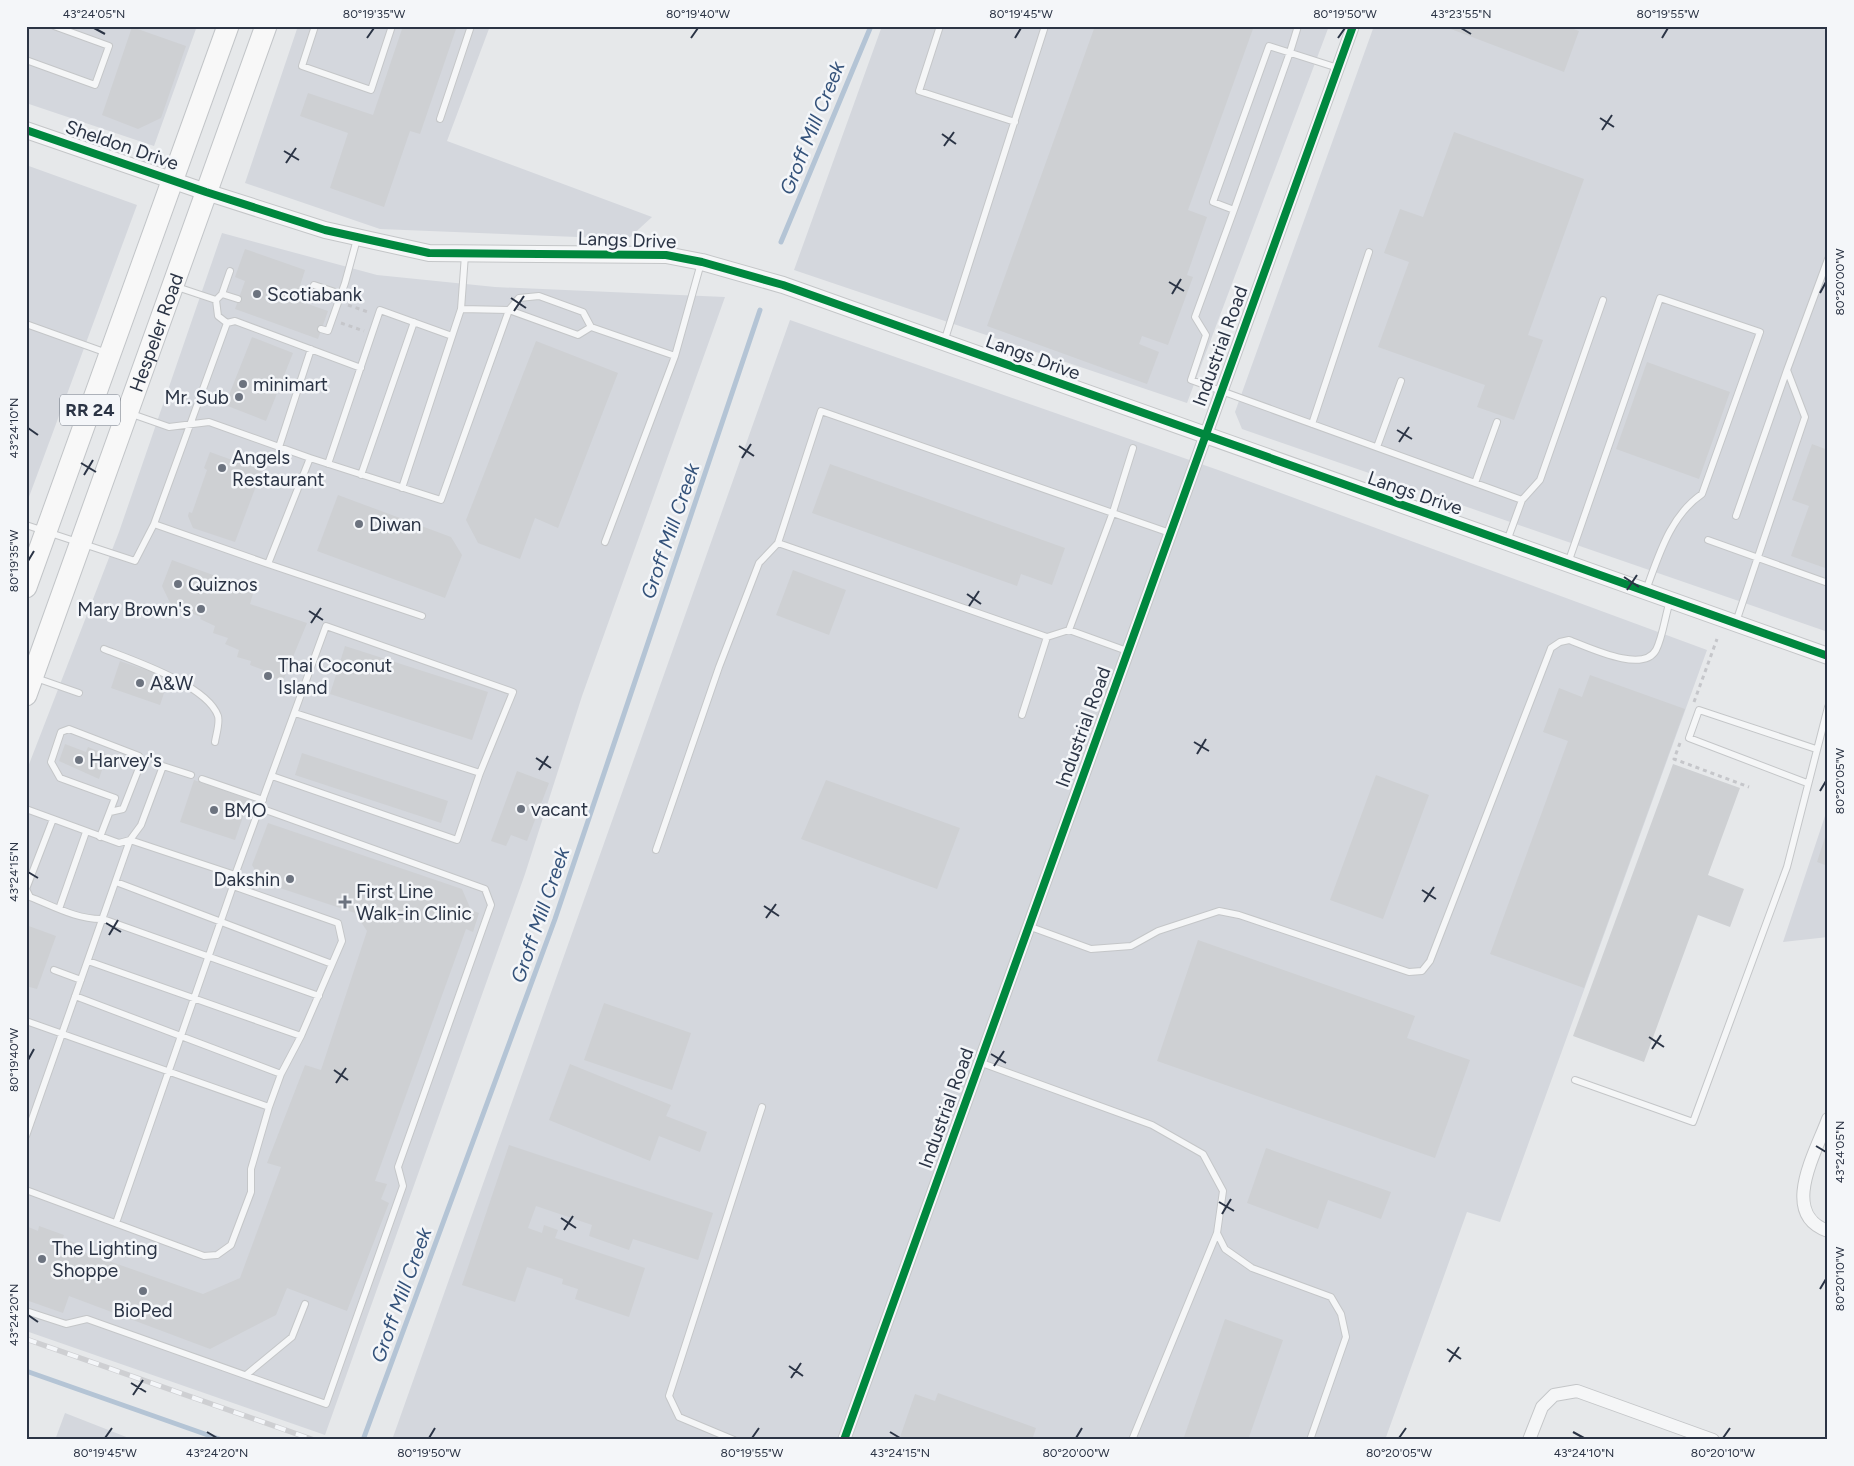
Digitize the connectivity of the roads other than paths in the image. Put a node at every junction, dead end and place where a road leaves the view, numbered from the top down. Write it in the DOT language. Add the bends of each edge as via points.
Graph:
graph roads {
  1 [pos="54,26"];
  2 [pos="228,26"];
  3 [pos="266,26"];
  4 [pos="315,26"];
  5 [pos="392,26"];
  6 [pos="471,26"];
  7 [pos="940,26"];
  8 [pos="1045,26"];
  9 [pos="1298,26"];
  10 [pos="1353,26"];
  11 [pos="1290,52"];
  12 [pos="26,60"];
  13 [pos="1338,68"];
  14 [pos="440,118"];
  15 [pos="1015,122"];
  16 [pos="26,130"];
  17 [pos="172,180"];
  18 [pos="206,192"];
  19 [pos="1234,210"];
  20 [pos="358,237"];
  21 [pos="1369,252"];
  22 [pos="465,253"];
  23 [pos="1828,259"];
  24 [pos="702,262"];
  25 [pos="230,271"];
  26 [pos="314,285"];
  27 [pos="172,286"];
  28 [pos="222,294"];
  29 [pos="341,294"];
  30 [pos="216,300"];
  31 [pos="238,300"];
  32 [pos="1603,300"];
  33 [pos="461,308"];
  34 [pos="509,310"];
  35 [pos="414,322"];
  36 [pos="227,323"];
  37 [pos="26,324"];
  38 [pos="591,327"];
  39 [pos="321,329"];
  40 [pos="452,336"];
  41 [pos="944,343"];
  42 [pos="312,350"];
  43 [pos="110,354"];
  44 [pos="675,356"];
  45 [pos="360,368"];
  46 [pos="1787,370"];
  47 [pos="1401,381"];
  48 [pos="1221,391"];
  49 [pos="127,412"];
  50 [pos="1497,422"];
  51 [pos="1312,424"];
  52 [pos="190,426"];
  53 [pos="1205,436"];
  54 [pos="279,447"];
  55 [pos="1133,448"];
  56 [pos="1376,448"];
  57 [pos="310,458"];
  58 [pos="328,464"];
  59 [pos="361,475"];
  60 [pos="1475,483"];
  61 [pos="402,488"];
  62 [pos="1522,500"];
  63 [pos="1112,512"];
  64 [pos="1736,516"];
  65 [pos="154,524"];
  66 [pos="36,528"];
  67 [pos="1170,533"];
  68 [pos="1708,540"];
  69 [pos="605,542"];
  70 [pos="1507,542"];
  71 [pos="80,543"];
  72 [pos="778,543"];
  73 [pos="1758,558"];
  74 [pos="268,564"];
  75 [pos="1568,564"];
  76 [pos="1828,583"];
  77 [pos="26,587"];
  78 [pos="1646,592"];
  79 [pos="1670,600"];
  80 [pos="422,616"];
  81 [pos="1736,624"];
  82 [pos="1069,630"];
  83 [pos="1046,637"];
  84 [pos="104,649"];
  85 [pos="1128,651"];
  86 [pos="1828,656"];
  87 [pos="29,686"];
  88 [pos="79,693"];
  89 [pos="1828,707"];
  90 [pos="295,713"];
  91 [pos="1022,714"];
  92 [pos="215,742"];
  93 [pos="1816,749"];
  94 [pos="480,773"];
  95 [pos="191,775"];
  96 [pos="272,776"];
  97 [pos="202,779"];
  98 [pos="1807,783"];
  99 [pos="263,800"];
  100 [pos="260,808"];
  101 [pos="26,809"];
  102 [pos="110,812"];
  103 [pos="53,818"];
  104 [pos="86,832"];
  105 [pos="100,837"];
  106 [pos="130,840"];
  107 [pos="656,850"];
  108 [pos="235,875"];
  109 [pos="116,882"];
  110 [pos="234,886"];
  111 [pos="26,889"];
  112 [pos="59,909"];
  113 [pos="103,919"];
  114 [pos="222,921"];
  115 [pos="1028,926"];
  116 [pos="209,956"];
  117 [pos="88,961"];
  118 [pos="332,964"];
  119 [pos="54,970"];
  120 [pos="81,980"];
  121 [pos="75,996"];
  122 [pos="319,996"];
  123 [pos="194,1000"];
  124 [pos="26,1020"];
  125 [pos="62,1033"];
  126 [pos="181,1036"];
  127 [pos="301,1036"];
  128 [pos="979,1062"];
  129 [pos="169,1072"];
  130 [pos="281,1074"];
  131 [pos="1575,1080"];
  132 [pos="269,1107"];
  133 [pos="762,1107"];
  134 [pos="1828,1119"];
  135 [pos="29,1120"];
  136 [pos="26,1136"];
  137 [pos="26,1190"];
  138 [pos="116,1223"];
  139 [pos="1828,1231"];
  140 [pos="1217,1233"];
  141 [pos="305,1304"];
  142 [pos="26,1311"];
  143 [pos="246,1375"];
  144 [pos="734,1440"];
  145 [pos="844,1440"];
  146 [pos="1132,1440"];
  147 [pos="1310,1440"];
  148 [pos="1529,1440"];
  149 [pos="1713,1440"];
  1 -- 12 [label="lane" via="109,46 95,85"];
  2 -- 17 [label="main road, Hespeler Road / RR 24"];
  3 -- 18 [label="main road, Hespeler Road / RR 24"];
  4 -- 5 [label="lane" via="302,66 371,90"];
  6 -- 14 [label="lane"];
  7 -- 15 [label="lane" via="920,91"];
  8 -- 15 [label="lane"];
  9 -- 11 [label="lane"];
  10 -- 13 [label="street, Industrial Road"];
  11 -- 13 [label="lane"];
  11 -- 19 [label="lane"];
  11 -- 19 [label="lane" via="1269,46 1213,202"];
  13 -- 48 [label="street, Industrial Road"];
  15 -- 41 [label="lane"];
  16 -- 17 [label="street, Sheldon Drive"];
  17 -- 18 [label="street, Sheldon Drive"];
  17 -- 43 [label="main road, Hespeler Road / RR 24"];
  18 -- 20 [label="street, Langs Drive" via="325,230"];
  18 -- 27 [label="main road, Hespeler Road / RR 24"];
  19 -- 48 [label="lane" via="1195,317 1206,335 1191,380"];
  20 -- 22 [label="street, Langs Drive" via="429,253"];
  20 -- 29 [label="lane"];
  21 -- 51 [label="lane"];
  22 -- 24 [label="street, Langs Drive" via="666,255"];
  22 -- 33 [label="lane"];
  23 -- 46 [label="lane"];
  24 -- 41 [label="street, Langs Drive" via="783,285"];
  24 -- 44 [label="lane"];
  25 -- 28 [label="lane"];
  26 -- 29 [label="lane"];
  27 -- 30 [label="lane"];
  27 -- 49 [label="main road, Hespeler Road / RR 24"];
  28 -- 30 [label="lane"];
  28 -- 31 [label="lane"];
  29 -- 39 [label="lane" via="328,331"];
  30 -- 36 [label="lane" via="218,316"];
  32 -- 62 [label="lane" via="1540,480"];
  33 -- 34 [label="lane"];
  33 -- 40 [label="lane"];
  34 -- 38 [label="lane" via="578,335"];
  34 -- 38 [label="lane" via="519,298 539,296 583,312"];
  34 -- 61 [label="lane" via="441,500"];
  35 -- 40 [label="lane"];
  35 -- 45 [label="lane" via="380,310"];
  35 -- 59 [label="lane"];
  36 -- 42 [label="lane" via="235,321"];
  36 -- 52 [label="lane"];
  37 -- 43 [label="lane"];
  38 -- 44 [label="lane"];
  40 -- 61 [label="lane"];
  41 -- 53 [label="street, Langs Drive"];
  42 -- 45 [label="lane"];
  42 -- 54 [label="lane"];
  43 -- 66 [label="main road, Hespeler Road / RR 24"];
  44 -- 69 [label="lane"];
  45 -- 58 [label="lane"];
  46 -- 64 [label="lane"];
  46 -- 73 [label="lane" via="1805,417"];
  47 -- 56 [label="lane"];
  48 -- 51 [label="lane"];
  48 -- 53 [label="street, Industrial Road"];
  49 -- 52 [label="lane" via="169,427"];
  49 -- 71 [label="main road, Hespeler Road / RR 24"];
  50 -- 60 [label="lane"];
  51 -- 56 [label="lane"];
  52 -- 54 [label="lane" via="209,422"];
  52 -- 65 [label="lane"];
  53 -- 67 [label="street, Industrial Road"];
  53 -- 70 [label="street, Langs Drive"];
  54 -- 57 [label="lane"];
  55 -- 63 [label="lane"];
  56 -- 60 [label="lane"];
  57 -- 58 [label="lane"];
  57 -- 74 [label="lane"];
  58 -- 59 [label="lane"];
  59 -- 61 [label="lane"];
  60 -- 62 [label="lane"];
  62 -- 70 [label="lane"];
  63 -- 67 [label="lane"];
  63 -- 72 [label="lane" via="821,411"];
  63 -- 82 [label="lane"];
  65 -- 71 [label="lane" via="135,561"];
  65 -- 74 [label="lane"];
  66 -- 71 [label="lane"];
  66 -- 77 [label="main road, Hespeler Road / RR 24"];
  67 -- 85 [label="street, Industrial Road"];
  68 -- 73 [label="lane"];
  70 -- 75 [label="street, Langs Drive"];
  71 -- 87 [label="main road, Hespeler Road / RR 24"];
  72 -- 83 [label="lane"];
  72 -- 107 [label="lane" via="759,563 719,667"];
  73 -- 76 [label="lane"];
  73 -- 81 [label="lane"];
  74 -- 80 [label="lane"];
  75 -- 78 [label="street, Langs Drive"];
  75 -- 78 [label="lane" via="1660,298 1760,332 1702,494 1687,504 1664,542"];
  78 -- 79 [label="street, Langs Drive"];
  79 -- 81 [label="street, Langs Drive"];
  79 -- 115 [label="lane" via="1655,651 1642,660 1625,660 1569,640 1551,648 1430,961 1422,971 1409,972 1220,911 1158,931 1131,946 1091,949"];
  81 -- 86 [label="street, Langs Drive"];
  82 -- 83 [label="lane"];
  82 -- 85 [label="lane"];
  83 -- 91 [label="lane"];
  84 -- 92 [label="lane" via="175,677 214,707 218,718"];
  85 -- 115 [label="street, Industrial Road"];
  87 -- 88 [label="lane"];
  89 -- 93 [label="lane"];
  90 -- 94 [label="lane"];
  90 -- 94 [label="lane" via="326,626 513,692"];
  90 -- 96 [label="lane"];
  93 -- 98 [label="lane"];
  93 -- 98 [label="lane" via="1699,710 1689,738"];
  94 -- 96 [label="lane" via="457,840"];
  95 -- 106 [label="lane" via="163,766 141,825"];
  96 -- 99 [label="lane"];
  97 -- 99 [label="lane"];
  98 -- 131 [label="lane" via="1787,867 1693,1122"];
  99 -- 100 [label="lane"];
  100 -- 108 [label="lane"];
  100 -- 143 [label="lane" via="485,889 491,905 398,1167 403,1186 326,1404"];
  101 -- 103 [label="lane"];
  102 -- 102 [label="lane" via="123,809 140,756 69,729 61,732 50,762 60,778 115,798"];
  102 -- 105 [label="lane"];
  103 -- 104 [label="lane"];
  103 -- 111 [label="lane"];
  104 -- 105 [label="lane"];
  104 -- 112 [label="lane"];
  105 -- 106 [label="lane" via="119,843"];
  106 -- 108 [label="lane"];
  106 -- 109 [label="lane"];
  108 -- 110 [label="lane"];
  109 -- 113 [label="lane"];
  109 -- 114 [label="lane"];
  110 -- 114 [label="lane"];
  110 -- 118 [label="lane" via="338,923 342,941"];
  111 -- 112 [label="lane" via="30,897"];
  112 -- 113 [label="lane" via="91,919"];
  113 -- 116 [label="lane"];
  113 -- 117 [label="lane"];
  114 -- 116 [label="lane"];
  114 -- 118 [label="lane"];
  115 -- 128 [label="street, Industrial Road"];
  116 -- 122 [label="lane"];
  116 -- 123 [label="lane"];
  117 -- 120 [label="lane"];
  117 -- 123 [label="lane"];
  118 -- 122 [label="lane"];
  119 -- 120 [label="lane"];
  120 -- 121 [label="lane"];
  121 -- 125 [label="lane"];
  121 -- 126 [label="lane"];
  122 -- 127 [label="lane"];
  123 -- 126 [label="lane"];
  123 -- 127 [label="lane"];
  124 -- 125 [label="lane"];
  125 -- 129 [label="lane"];
  125 -- 135 [label="lane"];
  126 -- 129 [label="lane"];
  126 -- 130 [label="lane"];
  127 -- 130 [label="lane"];
  128 -- 140 [label="lane" via="1152,1125 1203,1154 1223,1191"];
  128 -- 145 [label="street, Industrial Road"];
  129 -- 132 [label="lane"];
  129 -- 138 [label="lane"];
  130 -- 132 [label="lane"];
  132 -- 138 [label="lane" via="251,1169 251,1192 231,1245 217,1255 204,1256"];
  133 -- 144 [label="lane" via="668,1396 679,1417"];
  134 -- 139 [label="street" via="1802,1192 1808,1218"];
  135 -- 136 [label="lane"];
  137 -- 138 [label="lane"];
  140 -- 146 [label="lane"];
  140 -- 147 [label="lane" via="1226,1249 1252,1268 1331,1297 1341,1314 1346,1337"];
  141 -- 143 [label="lane" via="292,1337"];
  142 -- 143 [label="lane" via="66,1324 87,1319"];
  148 -- 149 [label="street" via="1542,1406 1554,1395 1577,1391"];
}
